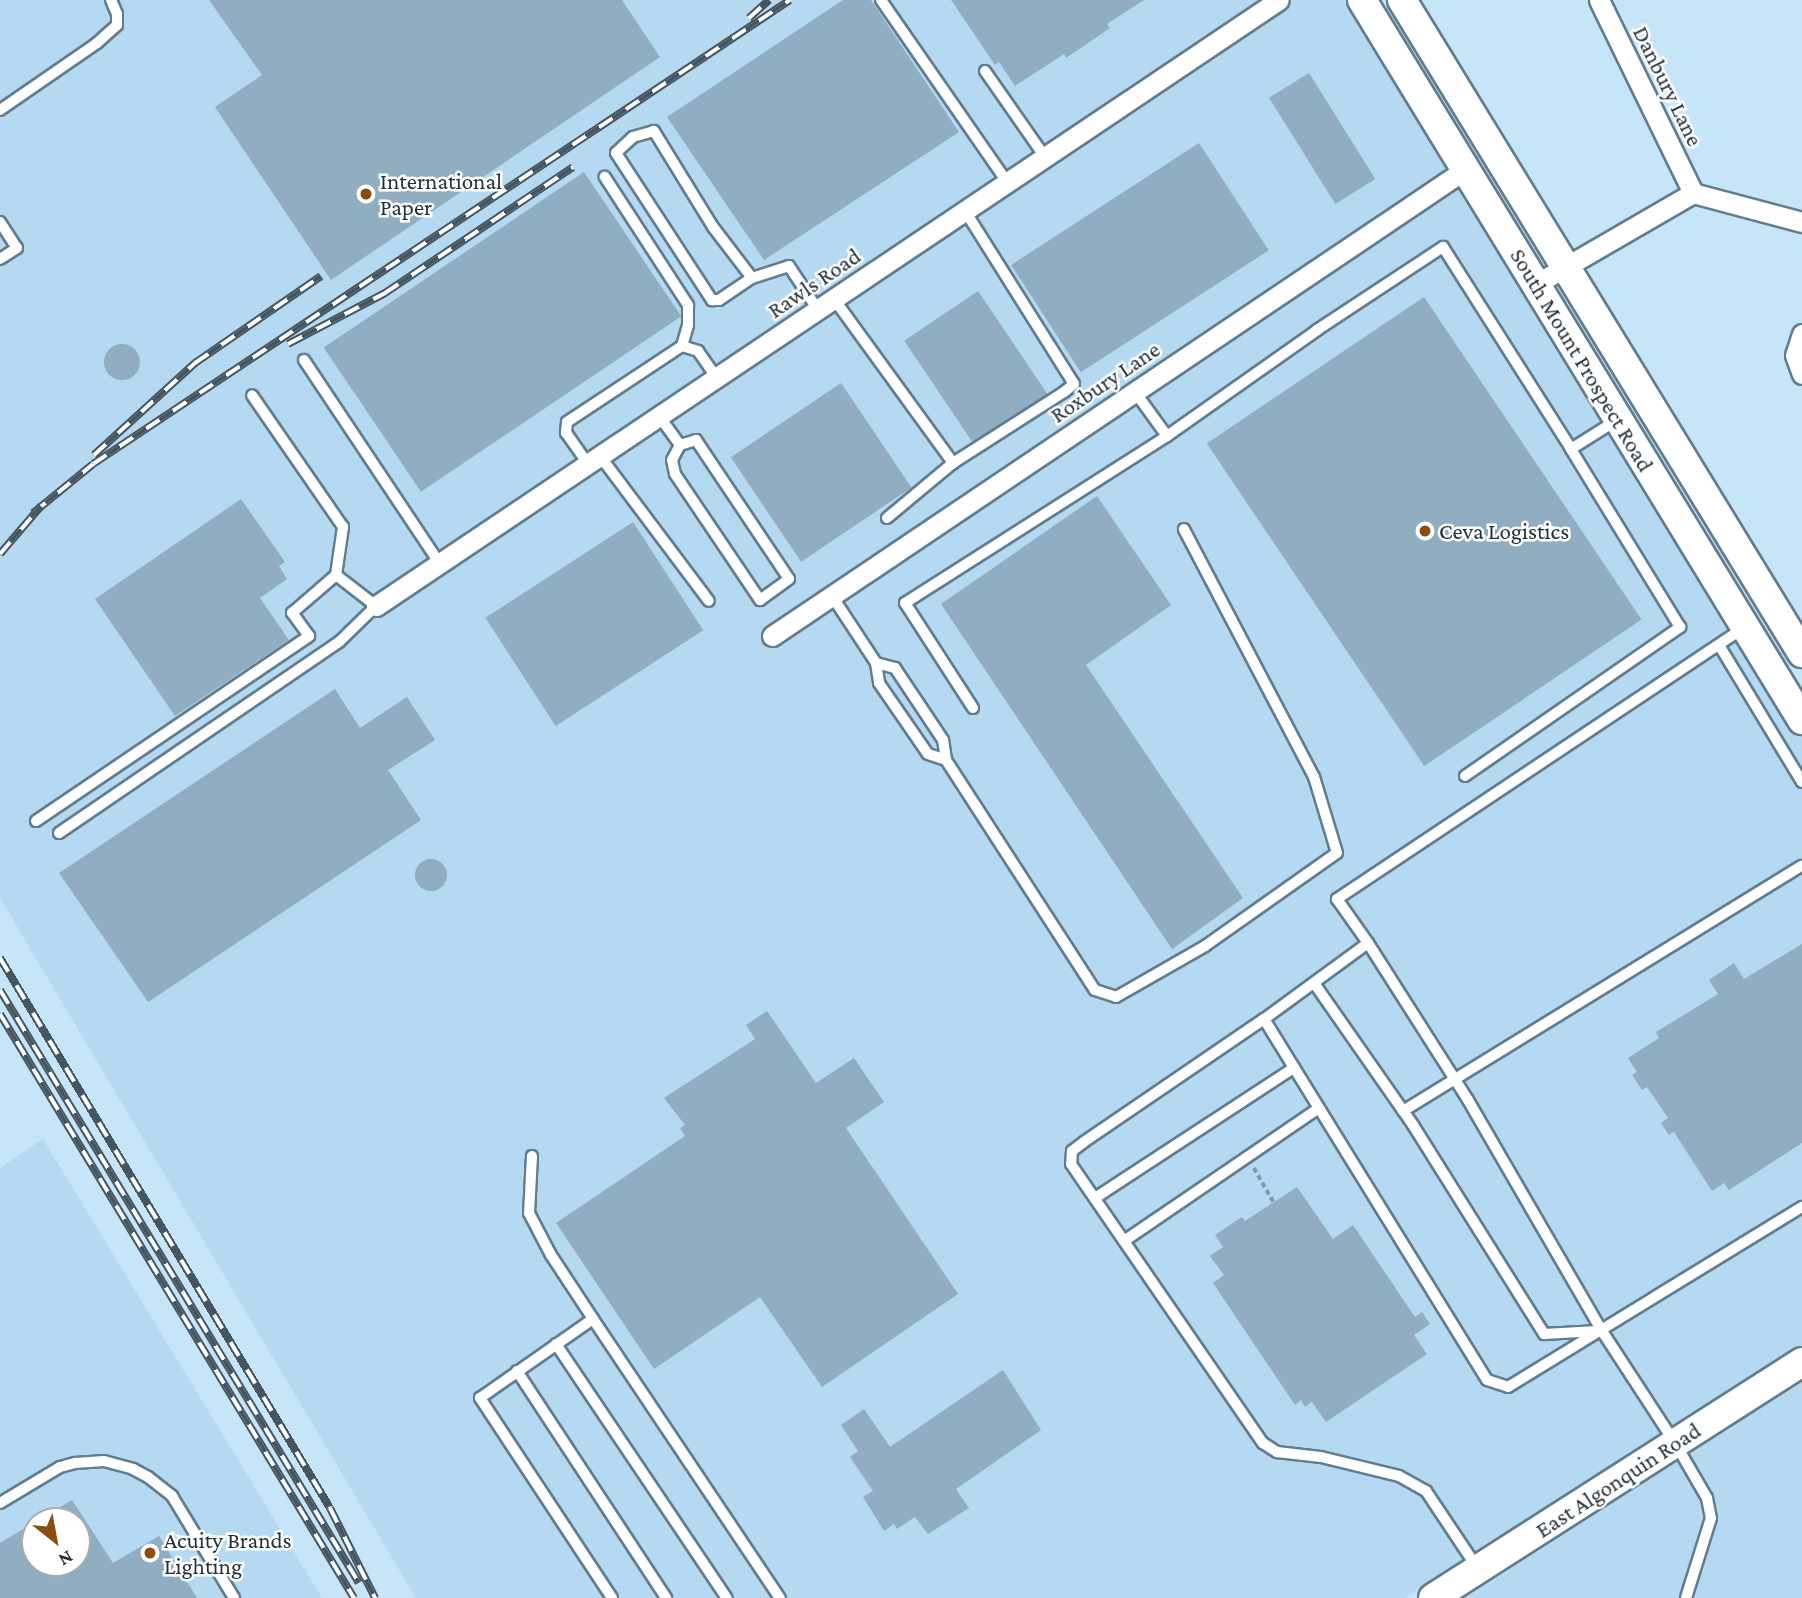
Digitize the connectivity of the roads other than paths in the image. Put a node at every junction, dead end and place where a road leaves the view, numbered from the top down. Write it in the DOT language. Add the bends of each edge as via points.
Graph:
graph roads {
  1 [pos="111,0"];
  2 [pos="881,0"];
  3 [pos="1279,0"];
  4 [pos="1362,0"];
  5 [pos="1402,0"];
  6 [pos="1599,0"];
  7 [pos="985,71"];
  8 [pos="0,110"];
  9 [pos="1045,157"];
  10 [pos="1466,169"];
  11 [pos="605,177"];
  12 [pos="1007,182"];
  13 [pos="1693,193"];
  14 [pos="965,211"];
  15 [pos="0,222"];
  16 [pos="1802,222"];
  17 [pos="0,259"];
  18 [pos="1565,267"];
  19 [pos="752,278"];
  20 [pos="1536,284"];
  21 [pos="826,304"];
  22 [pos="1802,334"];
  23 [pos="682,346"];
  24 [pos="304,360"];
  25 [pos="1802,374"];
  26 [pos="717,377"];
  27 [pos="1135,392"];
  28 [pos="253,395"];
  29 [pos="659,416"];
  30 [pos="1619,419"];
  31 [pos="1167,436"];
  32 [pos="680,445"];
  33 [pos="1571,449"];
  34 [pos="594,460"];
  35 [pos="953,463"];
  36 [pos="887,518"];
  37 [pos="1184,529"];
  38 [pos="440,564"];
  39 [pos="336,575"];
  40 [pos="832,596"];
  41 [pos="709,601"];
  42 [pos="376,606"];
  43 [pos="1745,627"];
  44 [pos="772,636"];
  45 [pos="1719,645"];
  46 [pos="1802,653"];
  47 [pos="876,663"];
  48 [pos="973,708"];
  49 [pos="1802,720"];
  50 [pos="946,760"];
  51 [pos="1465,776"];
  52 [pos="1802,782"];
  53 [pos="36,821"];
  54 [pos="59,833"];
  55 [pos="1802,866"];
  56 [pos="1368,943"];
  57 [pos="1314,983"];
  58 [pos="1264,1019"];
  59 [pos="1294,1068"];
  60 [pos="1454,1078"];
  61 [pos="1319,1108"];
  62 [pos="1403,1111"];
  63 [pos="532,1156"];
  64 [pos="1095,1198"];
  65 [pos="1802,1207"];
  66 [pos="1124,1241"];
  67 [pos="593,1319"];
  68 [pos="1602,1331"];
  69 [pos="556,1345"];
  70 [pos="1802,1362"];
  71 [pos="517,1371"];
  72 [pos="1675,1443"];
  73 [pos="0,1503"];
  74 [pos="1478,1570"];
  75 [pos="234,1598"];
  76 [pos="612,1598"];
  77 [pos="666,1598"];
  78 [pos="727,1598"];
  79 [pos="779,1598"];
  80 [pos="1433,1598"];
  81 [pos="1686,1598"];
  1 -- 8 [label="lane" via="117,25"];
  2 -- 12 [label="lane"];
  3 -- 9 [label="street, Rawls Road"];
  4 -- 10 [label="main road, South Mount Prospect Road"];
  5 -- 18 [label="main road, South Mount Prospect Road"];
  6 -- 13 [label="street, Danbury Lane"];
  7 -- 9 [label="lane"];
  9 -- 12 [label="street, Rawls Road"];
  10 -- 20 [label="main road, South Mount Prospect Road"];
  10 -- 27 [label="street, Roxbury Lane"];
  11 -- 23 [label="lane" via="688,305"];
  12 -- 14 [label="street, Rawls Road"];
  13 -- 16 [label="street"];
  13 -- 18 [label="street"];
  14 -- 21 [label="street, Rawls Road"];
  14 -- 35 [label="lane" via="1074,384"];
  15 -- 17 [label="lane" via="17,248"];
  18 -- 20 [label="street"];
  18 -- 46 [label="main road, South Mount Prospect Road"];
  19 -- 19 [label="lane" via="713,227 654,131 633,137 616,153 712,300"];
  19 -- 21 [label="lane" via="789,266"];
  20 -- 30 [label="main road, South Mount Prospect Road"];
  21 -- 26 [label="street, Rawls Road"];
  21 -- 35 [label="lane"];
  22 -- 25 [label="street" via="1795,355"];
  23 -- 26 [label="lane" via="698,351"];
  23 -- 34 [label="lane" via="567,422 566,433"];
  24 -- 38 [label="lane"];
  26 -- 29 [label="street, Rawls Road"];
  27 -- 31 [label="lane"];
  27 -- 40 [label="street, Roxbury Lane"];
  28 -- 39 [label="lane" via="343,527"];
  29 -- 32 [label="lane"];
  29 -- 34 [label="street, Rawls Road"];
  30 -- 33 [label="lane"];
  30 -- 43 [label="main road, South Mount Prospect Road"];
  31 -- 33 [label="lane" via="1443,247"];
  31 -- 48 [label="lane" via="905,603"];
  32 -- 32 [label="lane" via="696,440 789,579 760,600 675,474 672,460"];
  33 -- 51 [label="lane" via="1680,627"];
  34 -- 38 [label="street, Rawls Road"];
  34 -- 41 [label="lane"];
  35 -- 36 [label="lane"];
  37 -- 50 [label="lane" via="1314,777 1337,853 1205,946 1116,997 1095,990"];
  38 -- 42 [label="street, Rawls Road"];
  39 -- 42 [label="lane"];
  39 -- 53 [label="lane" via="292,613 309,636"];
  40 -- 44 [label="street, Roxbury Lane"];
  40 -- 47 [label="lane"];
  42 -- 54 [label="lane" via="339,642"];
  43 -- 45 [label="lane"];
  43 -- 49 [label="main road, South Mount Prospect Road"];
  45 -- 52 [label="lane"];
  45 -- 56 [label="lane" via="1337,899"];
  47 -- 50 [label="lane" via="879,683 928,754"];
  47 -- 50 [label="lane" via="895,668 943,740"];
  55 -- 60 [label="lane"];
  56 -- 57 [label="lane"];
  56 -- 60 [label="lane"];
  57 -- 58 [label="lane"];
  57 -- 62 [label="lane"];
  58 -- 59 [label="lane"];
  58 -- 64 [label="lane" via="1072,1151 1071,1164"];
  59 -- 61 [label="lane"];
  59 -- 64 [label="lane"];
  60 -- 62 [label="lane"];
  60 -- 68 [label="lane"];
  61 -- 66 [label="lane"];
  61 -- 68 [label="lane" via="1487,1380 1508,1387"];
  62 -- 68 [label="lane" via="1544,1334"];
  63 -- 67 [label="lane" via="529,1213"];
  64 -- 66 [label="lane"];
  65 -- 68 [label="lane"];
  66 -- 74 [label="lane" via="1263,1443 1277,1452 1321,1457 1399,1476 1426,1491"];
  67 -- 69 [label="lane"];
  67 -- 79 [label="lane"];
  68 -- 72 [label="lane"];
  69 -- 71 [label="lane"];
  69 -- 78 [label="lane"];
  70 -- 72 [label="main road, East Algonquin Road"];
  71 -- 76 [label="lane" via="480,1398"];
  71 -- 77 [label="lane"];
  72 -- 74 [label="main road, East Algonquin Road"];
  72 -- 81 [label="lane" via="1707,1499 1711,1518"];
  73 -- 75 [label="lane" via="60,1467 75,1463 104,1461 133,1469 172,1496"];
  74 -- 80 [label="main road, East Algonquin Road"];
}
